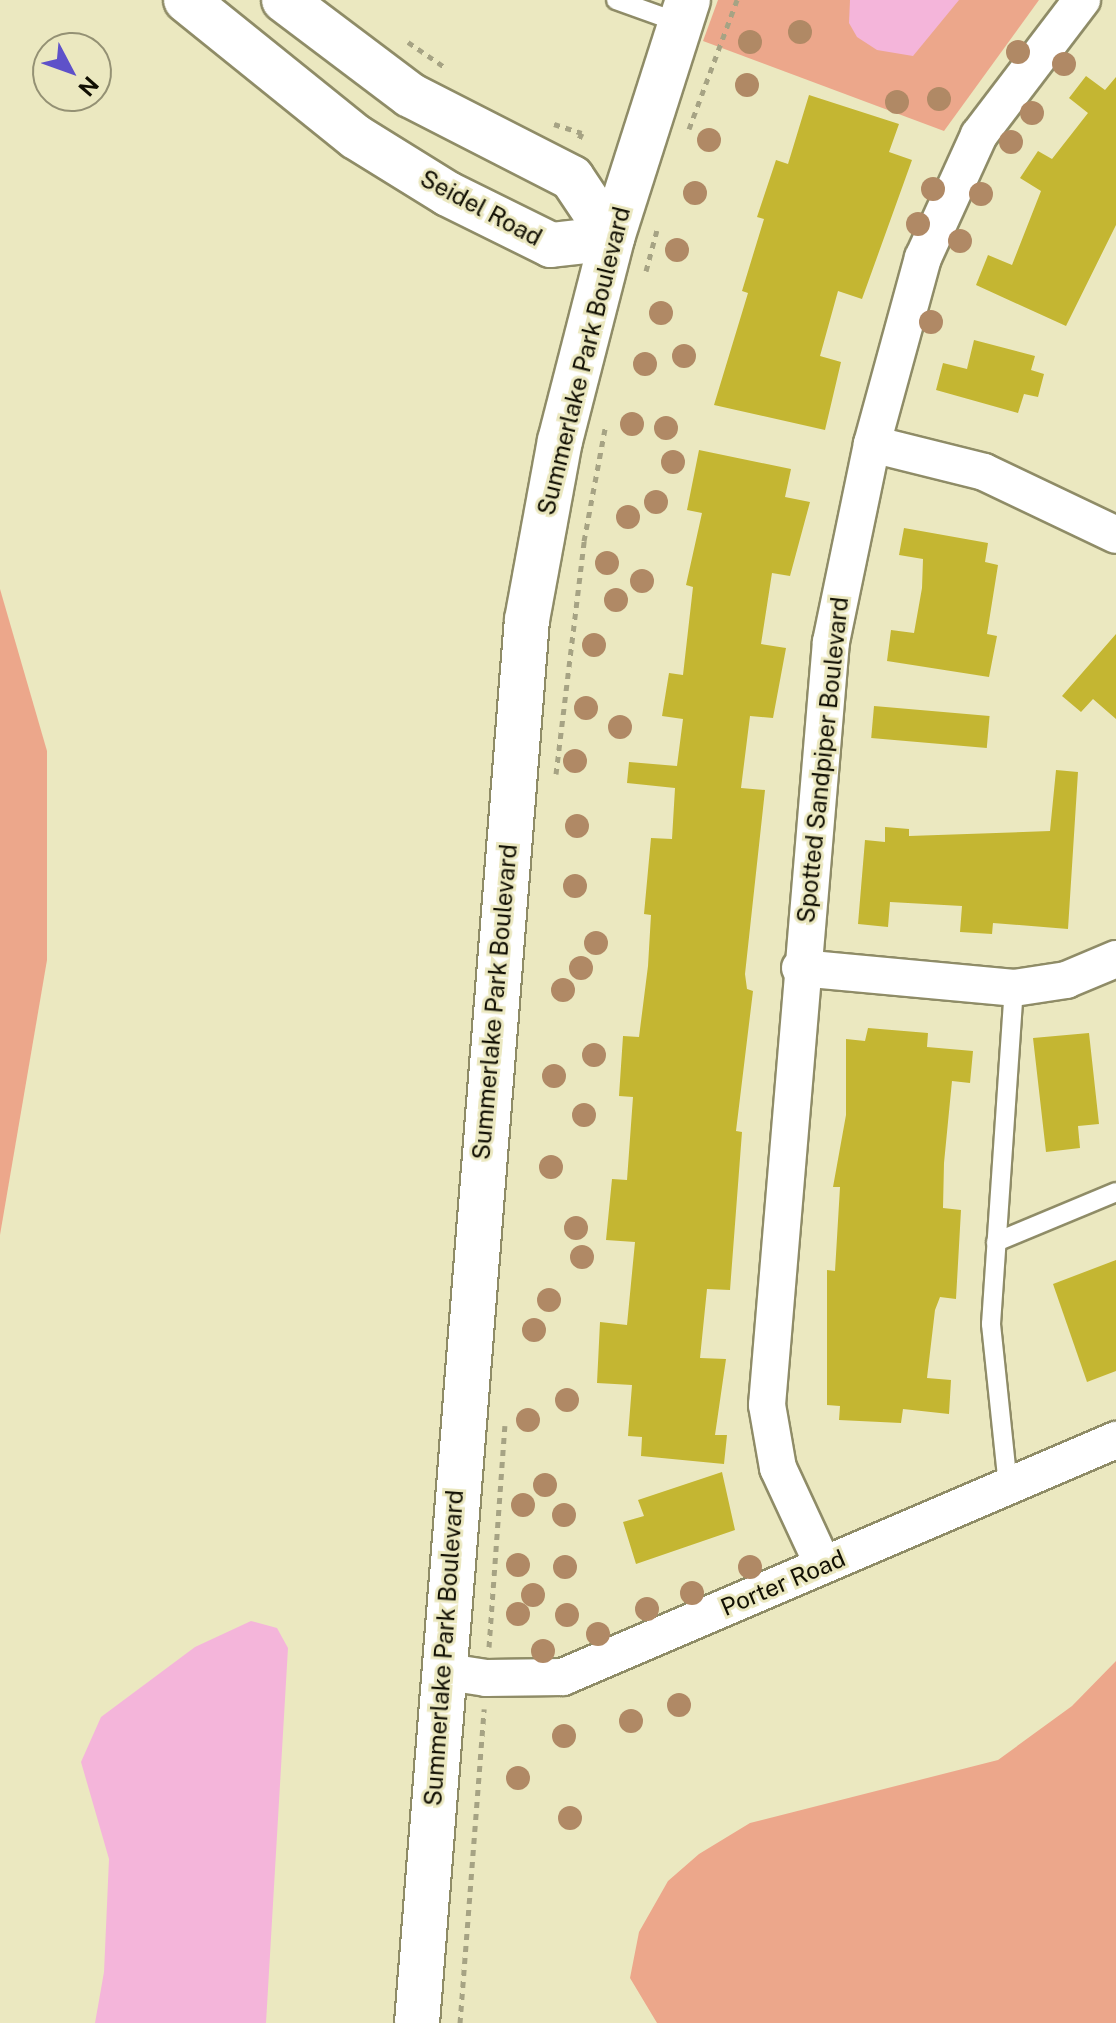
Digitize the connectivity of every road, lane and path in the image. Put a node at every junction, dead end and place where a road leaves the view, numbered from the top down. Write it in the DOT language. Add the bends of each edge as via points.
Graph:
graph roads {
  1 [pos="186,0"];
  2 [pos="284,0"];
  3 [pos="616,0"];
  4 [pos="737,0"];
  5 [pos="1082,0"];
  6 [pos="684,11"];
  7 [pos="684,145"];
  8 [pos="661,218"];
  9 [pos="612,238"];
  10 [pos="644,277"];
  11 [pos="609,411"];
  12 [pos="872,444"];
  13 [pos="1116,535"];
  14 [pos="554,788"];
  15 [pos="1116,959"];
  16 [pos="800,968"];
  17 [pos="1014,988"];
  18 [pos="1116,1192"];
  19 [pos="996,1242"];
  20 [pos="506,1414"];
  21 [pos="1116,1440"];
  22 [pos="1008,1486"];
  23 [pos="823,1565"];
  24 [pos="441,1671"];
  25 [pos="486,1678"];
  26 [pos="417,2023"];
  27 [pos="460,2023"];
  1 -- 9 [label="main road, Seidel Road" via="356,137 448,194 551,245"];
  2 -- 9 [label="main road" via="410,95 473,133 572,178"];
  3 -- 6 [label="lane"];
  4 -- 7 [label="path"];
  5 -- 12 [label="street, Spotted Sandpiper Boulevard" via="979,135 923,258"];
  6 -- 9 [label="main road, Summerlake Park Boulevard"];
  8 -- 10 [label="path"];
  9 -- 24 [label="main road, Summerlake Park Boulevard" via="560,441 527,620"];
  11 -- 14 [label="path" via="584,541"];
  12 -- 13 [label="street" via="984,472"];
  12 -- 16 [label="street, Spotted Sandpiper Boulevard" via="831,642"];
  15 -- 17 [label="street" via="1066,980"];
  16 -- 17 [label="street"];
  16 -- 23 [label="street, Spotted Sandpiper Boulevard" via="767,1405 778,1468"];
  17 -- 19 [label="lane"];
  18 -- 19 [label="lane"];
  19 -- 22 [label="lane" via="991,1324"];
  20 -- 25 [label="path"];
  21 -- 22 [label="street, Porter Road"];
  22 -- 23 [label="street, Porter Road"];
  23 -- 25 [label="street, Porter Road" via="563,1677"];
  24 -- 25 [label="street, Porter Road"];
  24 -- 26 [label="main road, Summerlake Park Boulevard"];
  25 -- 27 [label="path"];
}
